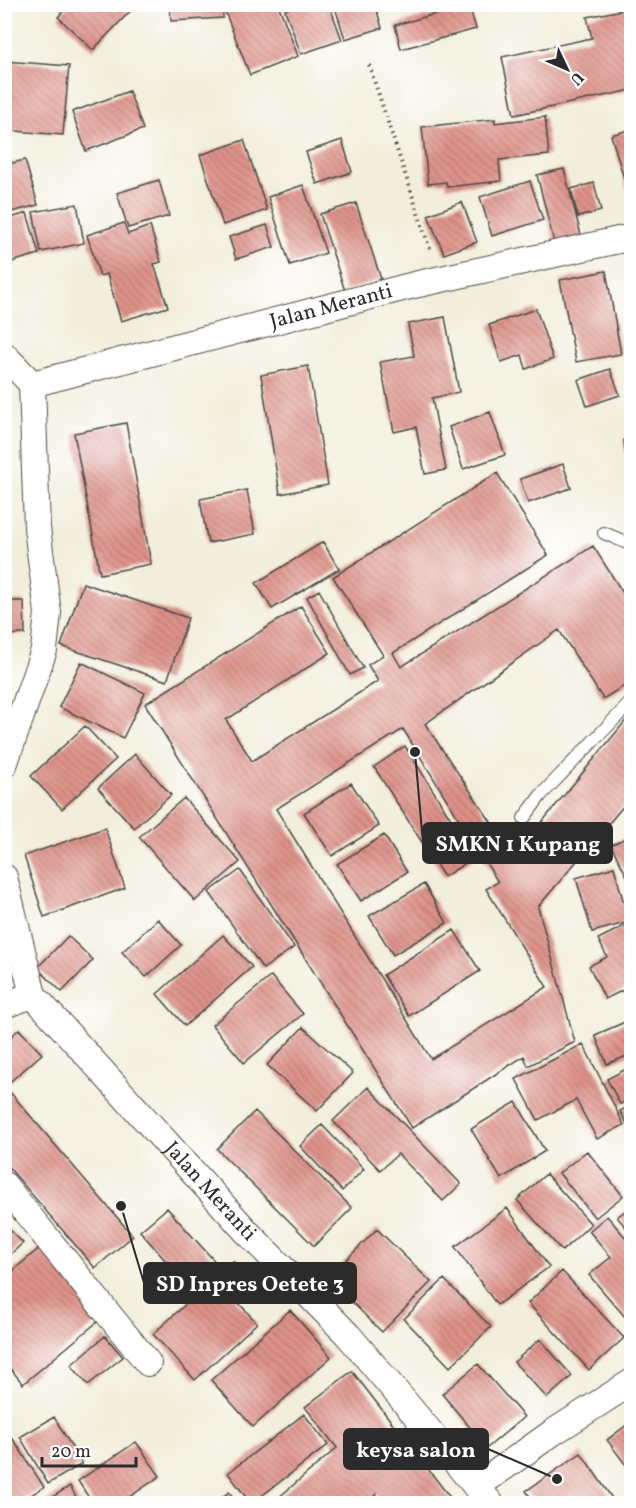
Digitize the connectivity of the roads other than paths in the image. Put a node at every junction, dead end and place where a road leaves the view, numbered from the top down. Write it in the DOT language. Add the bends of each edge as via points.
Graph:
graph roads {
  1 [pos="632,237"];
  2 [pos="4,355"];
  3 [pos="32,384"];
  4 [pos="604,533"];
  5 [pos="632,545"];
  6 [pos="632,701"];
  7 [pos="4,765"];
  8 [pos="524,818"];
  9 [pos="4,878"];
  10 [pos="33,995"];
  11 [pos="4,1005"];
  12 [pos="4,1185"];
  13 [pos="148,1363"];
  14 [pos="632,1382"];
  15 [pos="483,1495"];
  1 -- 3 [label="street, Jalan Meranti" via="440,279"];
  2 -- 3 [label="street"];
  3 -- 7 [label="street" via="37,528 48,613 44,650"];
  4 -- 5 [label="lane"];
  6 -- 8 [label="lane" via="541,795"];
  9 -- 10 [label="street, Jalan Meranti"];
  10 -- 11 [label="street"];
  10 -- 15 [label="street, Jalan Meranti" via="247,1232 348,1335"];
  12 -- 13 [label="street"];
  14 -- 15 [label="street" via="552,1434"];
}
